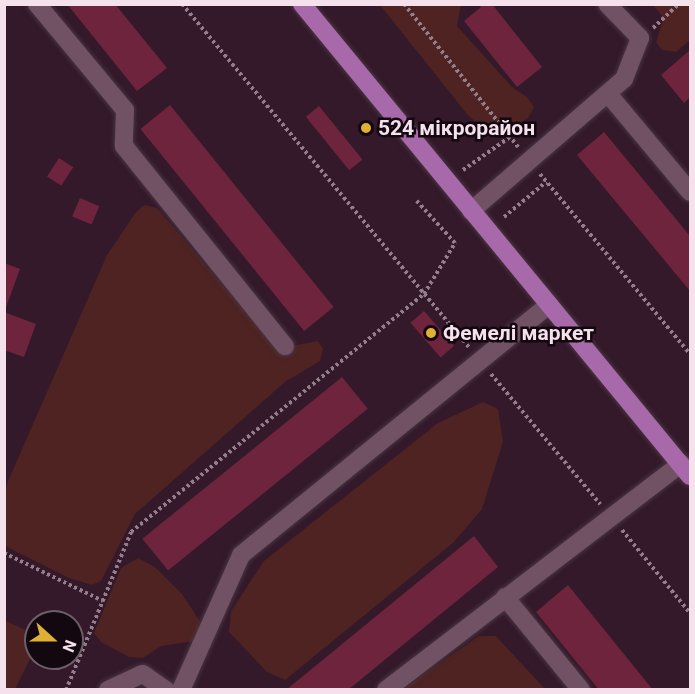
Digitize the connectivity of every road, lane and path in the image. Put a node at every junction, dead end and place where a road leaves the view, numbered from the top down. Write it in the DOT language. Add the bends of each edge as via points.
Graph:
graph roads {
  1 [pos="37,4"];
  2 [pos="182,4"];
  3 [pos="302,4"];
  4 [pos="404,4"];
  5 [pos="607,4"];
  6 [pos="679,4"];
  7 [pos="640,38"];
  8 [pos="609,95"];
  9 [pos="510,137"];
  10 [pos="530,162"];
  11 [pos="463,170"];
  12 [pos="546,182"];
  13 [pos="690,192"];
  14 [pos="416,200"];
  15 [pos="471,211"];
  16 [pos="504,217"];
  17 [pos="424,294"];
  18 [pos="549,305"];
  19 [pos="285,346"];
  20 [pos="690,354"];
  21 [pos="480,360"];
  22 [pos="686,470"];
  23 [pos="613,519"];
  24 [pos="4,554"];
  25 [pos="505,597"];
  26 [pos="103,601"];
  27 [pos="690,613"];
  28 [pos="66,690"];
  29 [pos="108,690"];
  30 [pos="166,690"];
  31 [pos="181,690"];
  32 [pos="386,690"];
  33 [pos="580,690"];
  1 -- 19 [label="lane" via="125,110 124,146"];
  2 -- 17 [label="path"];
  3 -- 15 [label="main road"];
  4 -- 9 [label="path"];
  5 -- 7 [label="lane"];
  6 -- 7 [label="path"];
  7 -- 8 [label="lane" via="624,79"];
  8 -- 10 [label="lane"];
  8 -- 13 [label="lane"];
  9 -- 10 [label="path"];
  9 -- 11 [label="path"];
  10 -- 12 [label="path"];
  10 -- 15 [label="lane"];
  12 -- 16 [label="path"];
  12 -- 20 [label="path"];
  14 -- 17 [label="path" via="455,243"];
  15 -- 18 [label="main road"];
  17 -- 21 [label="path"];
  17 -- 26 [label="path" via="131,532"];
  18 -- 21 [label="lane"];
  18 -- 22 [label="main road"];
  21 -- 23 [label="path"];
  21 -- 31 [label="lane" via="241,555"];
  22 -- 23 [label="lane"];
  23 -- 25 [label="lane"];
  23 -- 27 [label="path"];
  24 -- 26 [label="path"];
  25 -- 32 [label="lane"];
  25 -- 33 [label="lane"];
  26 -- 28 [label="path"];
  29 -- 30 [label="lane" via="143,674"];
}
